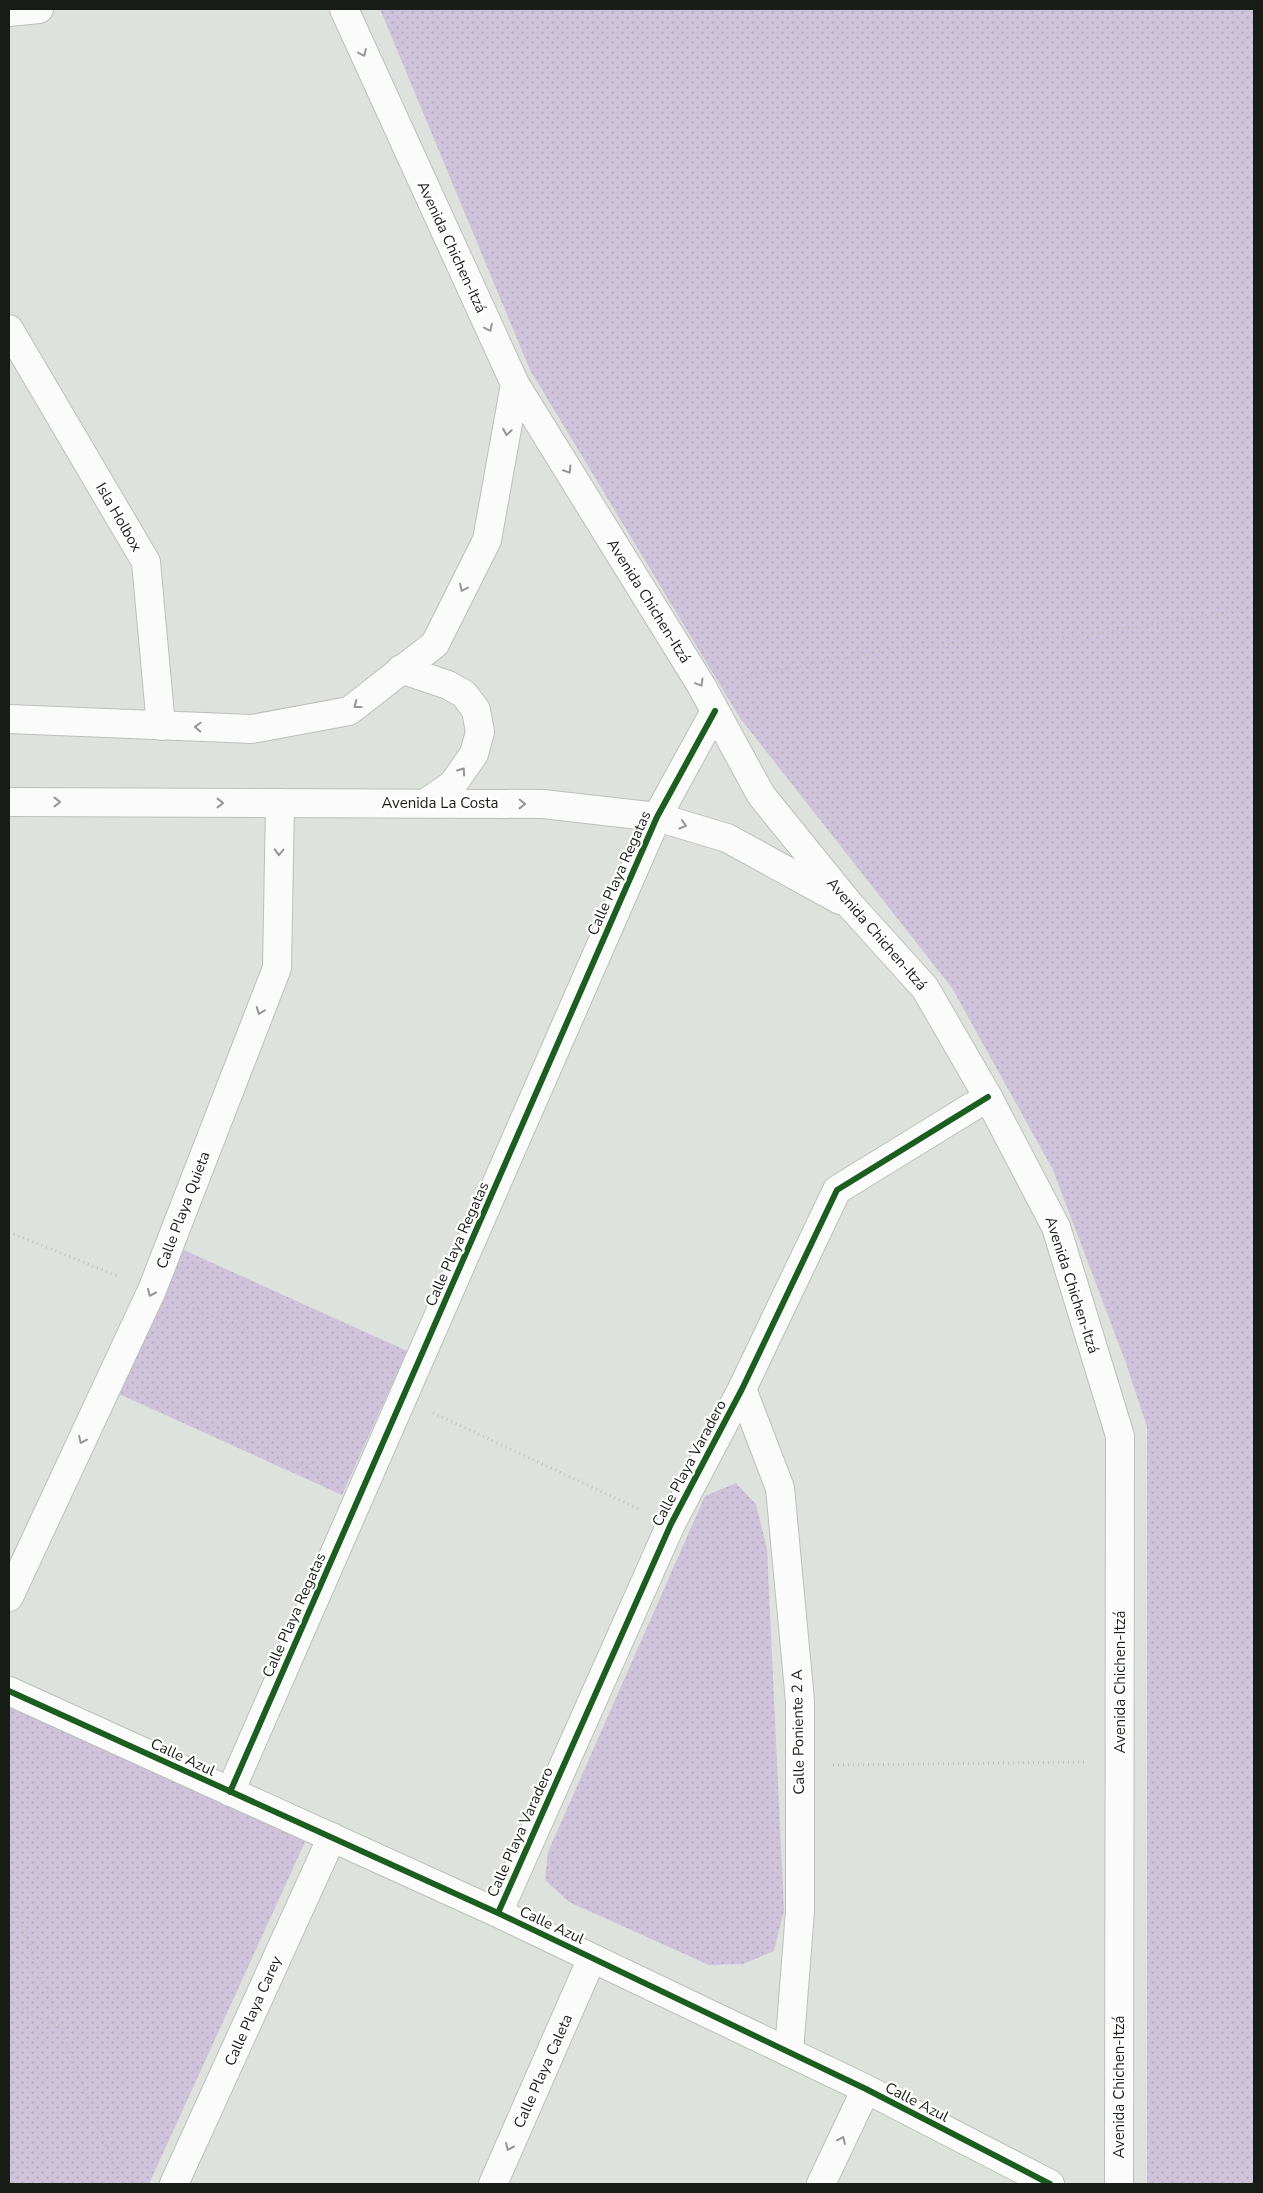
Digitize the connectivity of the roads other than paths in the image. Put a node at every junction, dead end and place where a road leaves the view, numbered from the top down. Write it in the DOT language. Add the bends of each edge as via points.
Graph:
graph roads {
  1 [pos="39,9"];
  2 [pos="344,9"];
  3 [pos="9,12"];
  4 [pos="9,330"];
  5 [pos="515,384"];
  6 [pos="402,669"];
  7 [pos="715,710"];
  8 [pos="9,719"];
  9 [pos="161,726"];
  10 [pos="9,802"];
  11 [pos="280,803"];
  12 [pos="426,803"];
  13 [pos="657,818"];
  14 [pos="850,905"];
  15 [pos="988,1097"];
  16 [pos="742,1389"];
  17 [pos="9,1597"];
  18 [pos="9,1691"];
  19 [pos="230,1792"];
  20 [pos="332,1837"];
  21 [pos="498,1913"];
  22 [pos="592,1958"];
  23 [pos="789,2052"];
  24 [pos="866,2090"];
  25 [pos="174,2184"];
  26 [pos="493,2184"];
  27 [pos="821,2184"];
  28 [pos="1050,2184"];
  29 [pos="1119,2184"];
  1 -- 3 [label="street"];
  2 -- 5 [label="street, Avenida Chichen-Itzá, one-way"];
  4 -- 9 [label="street, Isla Holbox" via="146,562"];
  5 -- 6 [label="street, one-way" via="487,540 436,644"];
  5 -- 7 [label="street, Avenida Chichen-Itzá, one-way"];
  6 -- 9 [label="street, one-way" via="349,711 252,729"];
  12 -- 6 [label="street, one-way" via="453,784 474,754 480,732 476,710 464,694"];
  7 -- 13 [label="street, Calle Playa Regatas"];
  7 -- 14 [label="street, Avenida Chichen-Itzá" via="761,795"];
  8 -- 9 [label="street"];
  10 -- 11 [label="street, Avenida La Costa, one-way"];
  11 -- 12 [label="street, Avenida La Costa"];
  11 -- 17 [label="street, Calle Playa Quieta, one-way" via="277,968 152,1290"];
  12 -- 13 [label="street, Avenida La Costa, one-way" via="542,804"];
  13 -- 14 [label="street, Avenida La Costa, one-way" via="727,838"];
  13 -- 19 [label="street, Calle Playa Regatas"];
  14 -- 15 [label="street, Avenida Chichen-Itzá" via="925,988"];
  15 -- 16 [label="street, Calle Playa Varadero" via="837,1190"];
  15 -- 29 [label="street, Avenida Chichen-Itzá" via="1056,1227 1120,1436"];
  16 -- 21 [label="street, Calle Playa Varadero" via="671,1524"];
  16 -- 23 [label="street, Calle Poniente 2 A" via="780,1488 800,1702 800,1911"];
  18 -- 19 [label="street, Calle Azul"];
  19 -- 20 [label="street, Calle Azul"];
  20 -- 21 [label="street, Calle Azul"];
  20 -- 25 [label="street, Calle Playa Carey"];
  21 -- 22 [label="street, Calle Azul"];
  22 -- 23 [label="street, Calle Azul"];
  22 -- 26 [label="street, Calle Playa Caleta, one-way"];
  23 -- 24 [label="street, Calle Azul"];
  27 -- 24 [label="street, one-way"];
  24 -- 28 [label="street, Calle Azul"];
}
